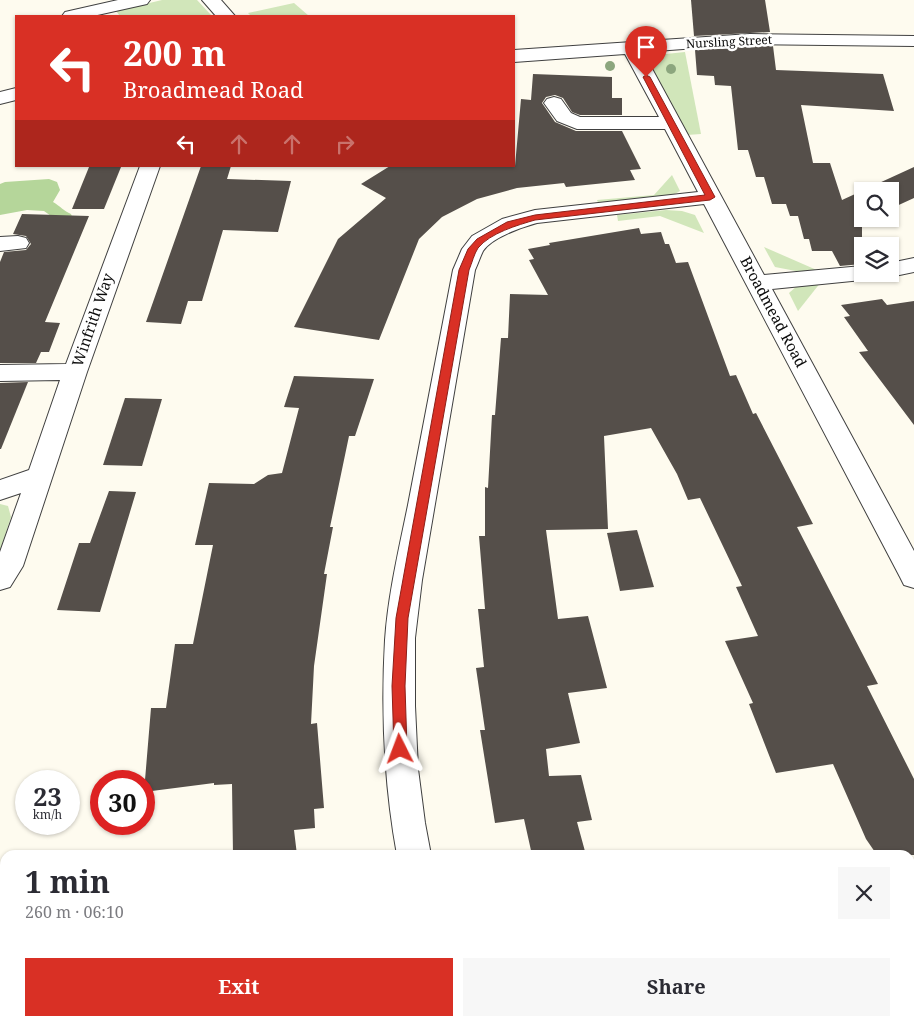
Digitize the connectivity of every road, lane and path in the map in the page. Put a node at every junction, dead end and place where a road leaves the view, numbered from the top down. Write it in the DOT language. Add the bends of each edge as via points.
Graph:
graph roads {
  1 [pos="141,0"];
  2 [pos="211,0"];
  3 [pos="75,15"];
  4 [pos="225,15"];
  5 [pos="914,41"];
  6 [pos="631,47"];
  7 [pos="515,56"];
  8 [pos="15,94"];
  9 [pos="0,98"];
  10 [pos="554,103"];
  11 [pos="670,123"];
  12 [pos="150,167"];
  13 [pos="710,197"];
  14 [pos="914,265"];
  15 [pos="899,268"];
  16 [pos="854,273"];
  17 [pos="758,283"];
  18 [pos="75,372"];
  19 [pos="0,373"];
  20 [pos="42,476"];
  21 [pos="0,490"];
  22 [pos="911,566"];
  23 [pos="0,579"];
  24 [pos="413,850"];
  1 -- 3 [label="street"];
  2 -- 4 [label="street"];
  5 -- 6 [label="street, Nursling Street" via="750,39"];
  6 -- 7 [label="street, Nursling Street"];
  6 -- 11 [label="street, Broadmead Road"];
  8 -- 9 [label="street"];
  10 -- 11 [label="street" via="564,117 577,124"];
  11 -- 13 [label="street, Broadmead Road"];
  12 -- 18 [label="street, Winfrith Way"];
  13 -- 17 [label="street, Broadmead Road"];
  13 -- 24 [label="street" via="535,218 504,226 473,249 464,270 402,618 398,686 400,735"];
  14 -- 15 [label="street"];
  16 -- 17 [label="street"];
  17 -- 22 [label="street, Broadmead Road"];
  18 -- 19 [label="street"];
  18 -- 20 [label="street, Winfrith Way"];
  20 -- 21 [label="street"];
  20 -- 23 [label="street, Winfrith Way" via="9,566"];
}
